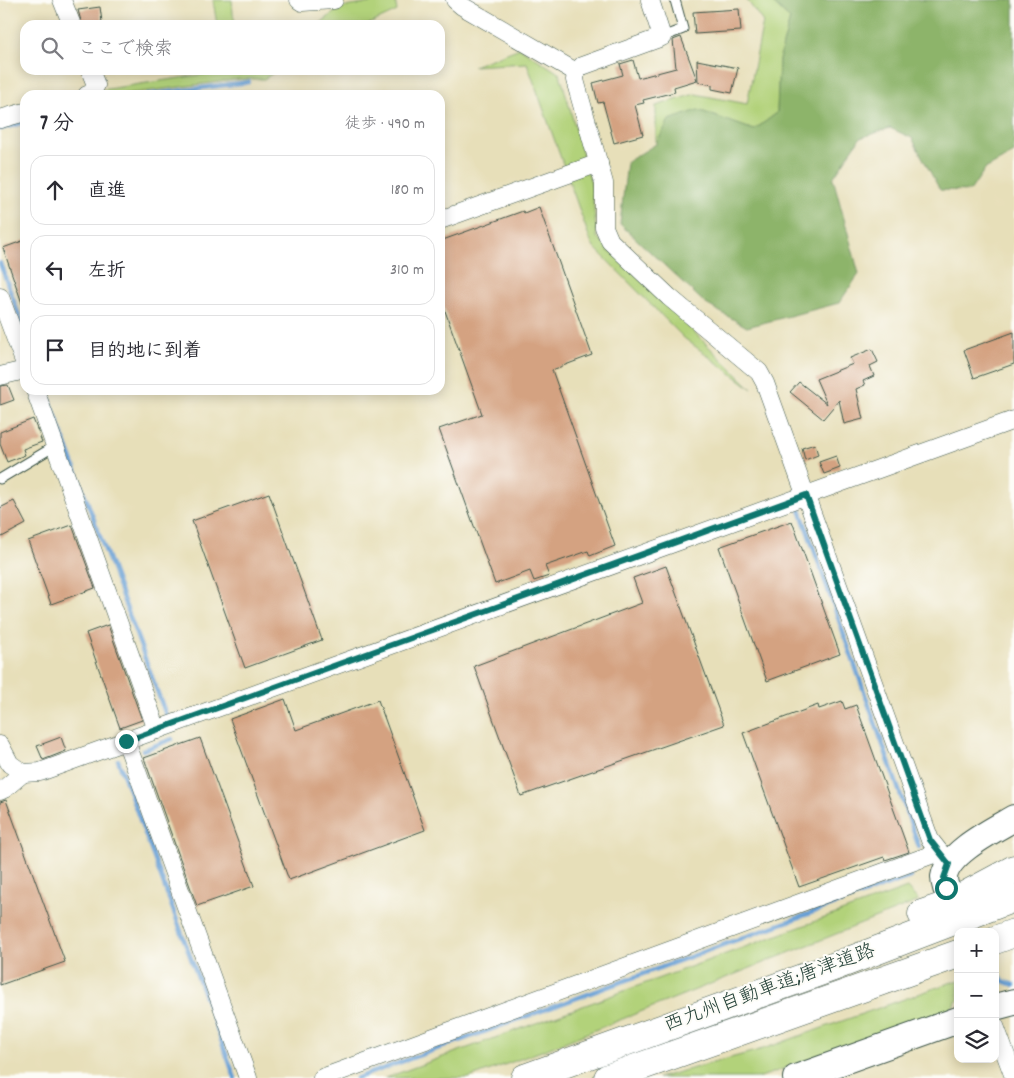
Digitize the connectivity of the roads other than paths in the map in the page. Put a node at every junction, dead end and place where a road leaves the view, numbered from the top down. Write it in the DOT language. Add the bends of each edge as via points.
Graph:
graph roads {
  1 [pos="62,0"];
  2 [pos="299,0"];
  3 [pos="334,0"];
  4 [pos="456,0"];
  5 [pos="650,0"];
  6 [pos="675,0"];
  7 [pos="70,20"];
  8 [pos="662,37"];
  9 [pos="576,72"];
  10 [pos="92,75"];
  11 [pos="94,90"];
  12 [pos="20,113"];
  13 [pos="0,119"];
  14 [pos="599,163"];
  15 [pos="445,218"];
  16 [pos="0,298"];
  17 [pos="20,351"];
  18 [pos="20,371"];
  19 [pos="0,376"];
  20 [pos="37,395"];
  21 [pos="1014,420"];
  22 [pos="55,446"];
  23 [pos="0,479"];
  24 [pos="806,495"];
  25 [pos="157,730"];
  26 [pos="126,741"];
  27 [pos="0,745"];
  28 [pos="23,772"];
  29 [pos="0,791"];
  30 [pos="1014,818"];
  31 [pos="945,868"];
  32 [pos="1014,869"];
  33 [pos="1014,898"];
  34 [pos="1014,933"];
  35 [pos="999,939"];
  36 [pos="1014,939"];
  37 [pos="999,944"];
  38 [pos="953,956"];
  39 [pos="1014,1002"];
  40 [pos="999,1006"];
  41 [pos="954,1021"];
  42 [pos="999,1037"];
  43 [pos="573,1061"];
  44 [pos="1014,1077"];
  45 [pos="248,1078"];
  46 [pos="322,1078"];
  47 [pos="525,1078"];
  48 [pos="608,1078"];
  49 [pos="796,1078"];
  1 -- 7 [label="street"];
  2 -- 3 [label="street"];
  4 -- 9 [label="street"];
  5 -- 8 [label="street"];
  6 -- 8 [label="lane" via="684,29"];
  8 -- 9 [label="street" via="582,66"];
  9 -- 14 [label="street" via="575,80"];
  10 -- 11 [label="street" via="96,85"];
  12 -- 13 [label="street"];
  14 -- 15 [label="street"];
  14 -- 24 [label="street" via="604,183 604,227 610,241 669,298 759,372"];
  16 -- 17 [label="street"];
  18 -- 19 [label="street"];
  20 -- 22 [label="street"];
  21 -- 24 [label="street"];
  22 -- 23 [label="lane"];
  22 -- 25 [label="street"];
  24 -- 25 [label="street"];
  24 -- 31 [label="street" via="930,840"];
  25 -- 26 [label="street"];
  26 -- 28 [label="street" via="40,772"];
  26 -- 45 [label="street"];
  27 -- 28 [label="street" via="10,764"];
  28 -- 29 [label="street"];
  30 -- 31 [label="street" via="961,852"];
  31 -- 46 [label="street"];
  32 -- 43 [label="highway" via="945,906 824,952"];
  33 -- 43 [label="highway, 西九州自動車道;唐津道路"];
  34 -- 35 [label="highway"];
  36 -- 37 [label="highway"];
  38 -- 48 [label="highway, 西九州自動車道;唐津道路"];
  39 -- 40 [label="street"];
  41 -- 49 [label="street"];
  42 -- 44 [label="street"];
  43 -- 47 [label="highway, 西九州自動車道;唐津道路"];
}
